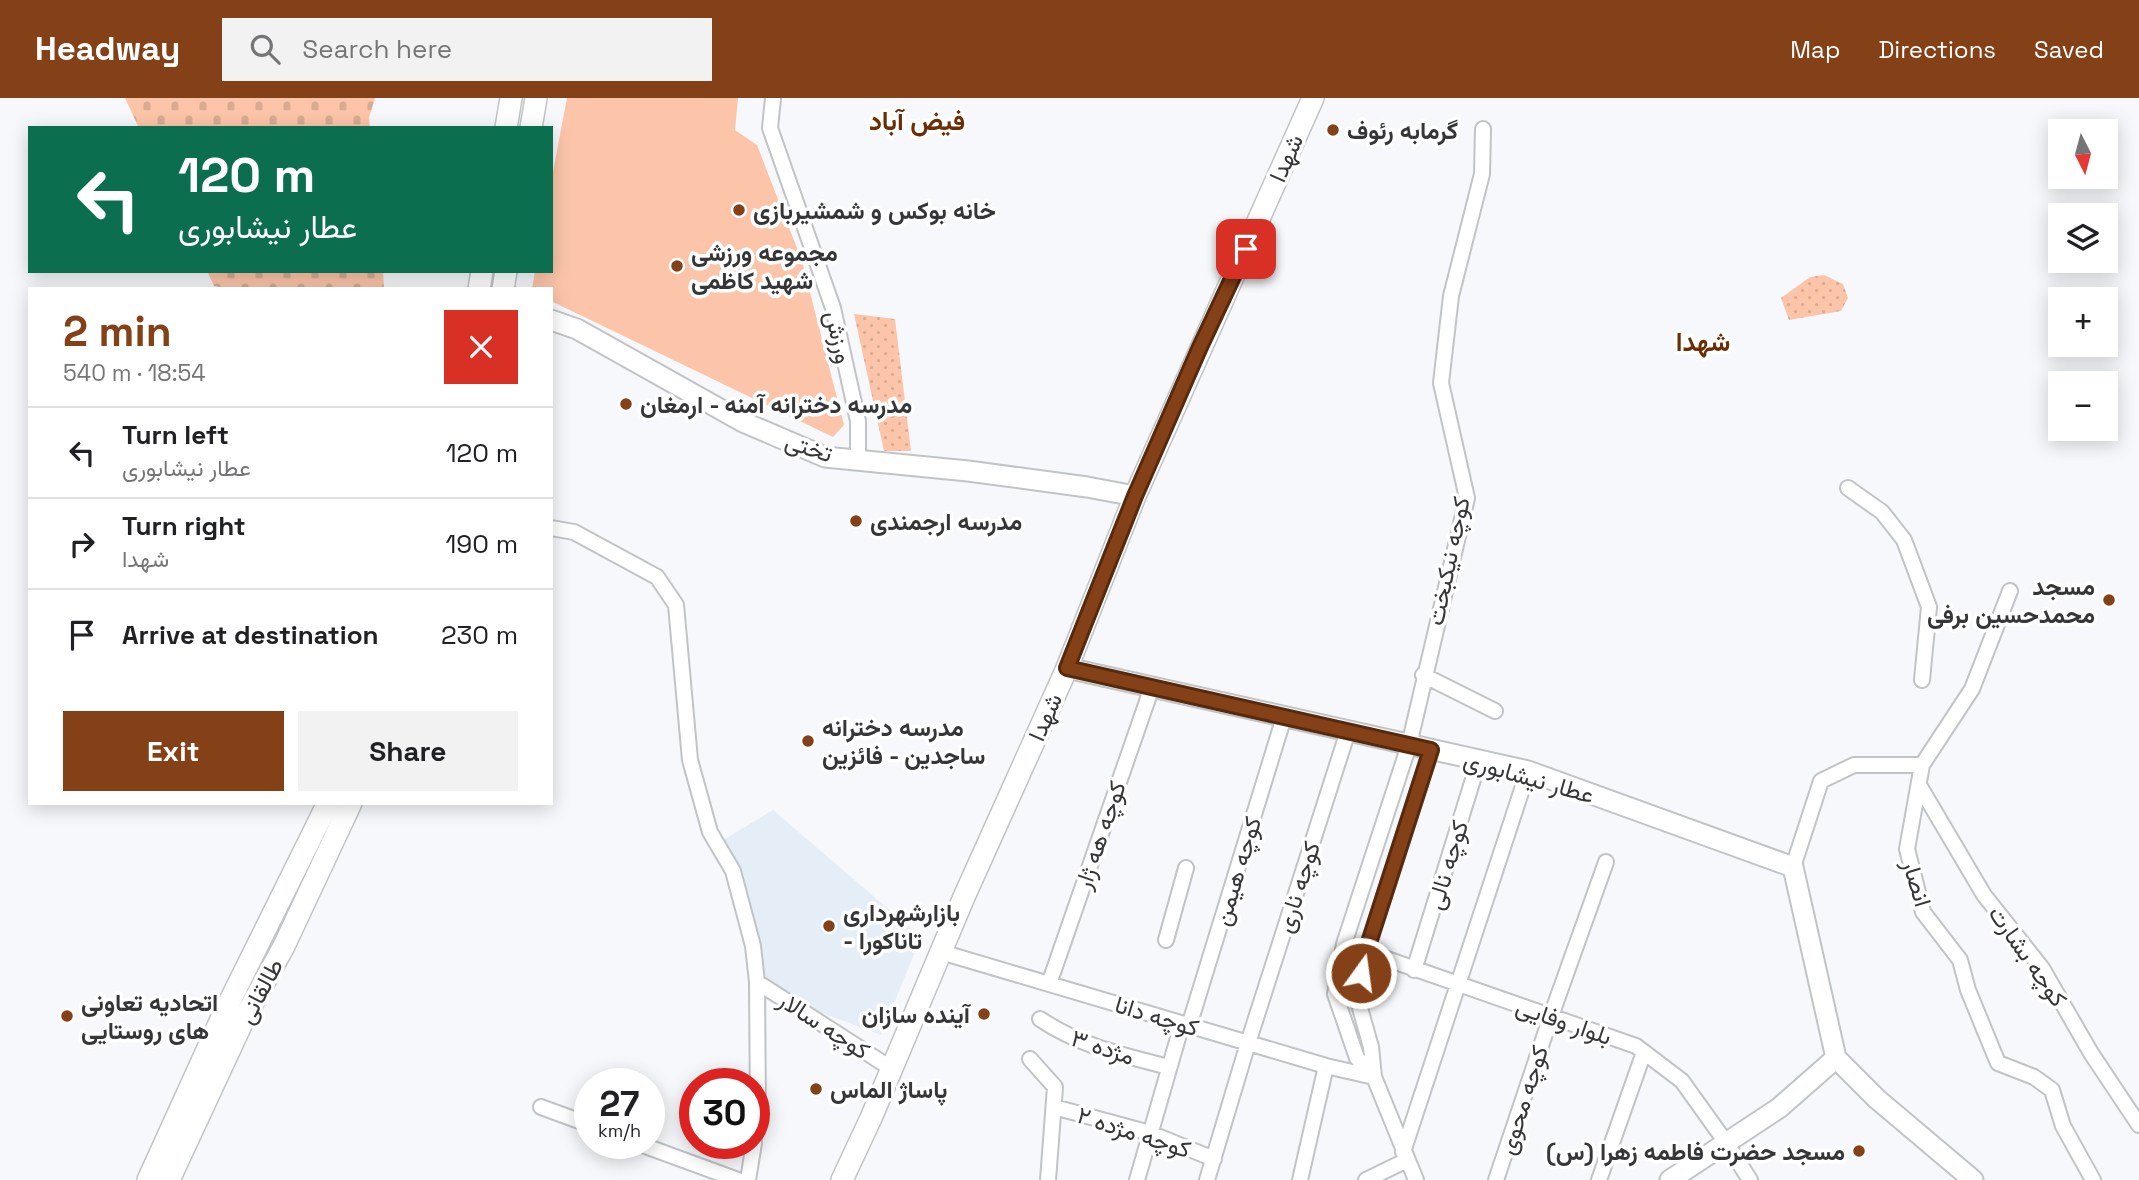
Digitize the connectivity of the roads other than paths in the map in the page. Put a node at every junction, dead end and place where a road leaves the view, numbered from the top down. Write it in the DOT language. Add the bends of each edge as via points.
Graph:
graph roads {
  1 [pos="511,98"];
  2 [pos="536,98"];
  3 [pos="773,98"];
  4 [pos="1313,98"];
  5 [pos="506,126"];
  6 [pos="531,126"];
  7 [pos="1483,129"];
  8 [pos="553,321"];
  9 [pos="858,460"];
  10 [pos="1848,488"];
  11 [pos="1135,496"];
  12 [pos="553,528"];
  13 [pos="2010,591"];
  14 [pos="1067,668"];
  15 [pos="1423,675"];
  16 [pos="1922,680"];
  17 [pos="1152,687"];
  18 [pos="1495,711"];
  19 [pos="1284,717"];
  20 [pos="1348,731"];
  21 [pos="1409,745"];
  22 [pos="1431,750"];
  23 [pos="1479,760"];
  24 [pos="1922,765"];
  25 [pos="1528,771"];
  26 [pos="1919,785"];
  27 [pos="327,805"];
  28 [pos="350,805"];
  29 [pos="1606,862"];
  30 [pos="1793,867"];
  31 [pos="1186,868"];
  32 [pos="1166,940"];
  33 [pos="1344,944"];
  34 [pos="941,952"];
  35 [pos="1366,952"];
  36 [pos="1414,970"];
  37 [pos="757,982"];
  38 [pos="1049,984"];
  39 [pos="1459,984"];
  40 [pos="1551,1016"];
  41 [pos="1040,1018"];
  42 [pos="1185,1025"];
  43 [pos="1248,1043"];
  44 [pos="1644,1052"];
  45 [pos="1836,1058"];
  46 [pos="1030,1059"];
  47 [pos="211,1066"];
  48 [pos="1326,1066"];
  49 [pos="1169,1067"];
  50 [pos="758,1068"];
  51 [pos="891,1069"];
  52 [pos="1374,1077"];
  53 [pos="541,1107"];
  54 [pos="1054,1107"];
  55 [pos="574,1119"];
  56 [pos="2139,1125"];
  57 [pos="1150,1133"];
  58 [pos="1727,1144"];
  59 [pos="665,1153"];
  60 [pos="1405,1156"];
  61 [pos="751,1159"];
  62 [pos="1214,1159"];
  63 [pos="1209,1179"];
  64 [pos="148,1180"];
  65 [pos="169,1180"];
  66 [pos="738,1180"];
  67 [pos="748,1180"];
  68 [pos="842,1180"];
  69 [pos="1048,1180"];
  70 [pos="1137,1180"];
  71 [pos="1300,1180"];
  72 [pos="1366,1180"];
  73 [pos="1416,1180"];
  74 [pos="1496,1180"];
  75 [pos="1599,1180"];
  76 [pos="1670,1180"];
  77 [pos="1750,1180"];
  78 [pos="1973,1180"];
  79 [pos="2093,1180"];
  1 -- 5 [label="main road"];
  2 -- 6 [label="main road"];
  3 -- 9 [label="street, ورزش" via="770,128 836,320 858,421"];
  4 -- 11 [label="main road, شهدا"];
  7 -- 15 [label="street, کوچه نیکبخت" via="1482,174 1451,296 1441,383 1467,498"];
  8 -- 9 [label="street, تختی" via="743,422 825,457"];
  9 -- 11 [label="street, تختی"];
  10 -- 16 [label="street" via="1882,512 1904,540 1929,607"];
  11 -- 14 [label="main road, شهدا"];
  12 -- 37 [label="street" via="574,532 657,577 676,605 690,760 710,832 733,870 747,915"];
  13 -- 24 [label="street, انصار" via="1972,689"];
  14 -- 17 [label="street, عطار نیشابوری"];
  14 -- 34 [label="main road, شهدا"];
  15 -- 18 [label="street"];
  15 -- 21 [label="street, کوچه نیکبخت"];
  17 -- 19 [label="street, عطار نیشابوری"];
  17 -- 38 [label="street, کوچه هه ژار"];
  19 -- 20 [label="street, عطار نیشابوری"];
  19 -- 42 [label="street, کوچه هیمن"];
  20 -- 21 [label="street, عطار نیشابوری"];
  20 -- 43 [label="street, کوچه ناری"];
  21 -- 22 [label="street, عطار نیشابوری"];
  21 -- 33 [label="street"];
  22 -- 23 [label="street, عطار نیشابوری"];
  22 -- 35 [label="street"];
  23 -- 25 [label="street, عطار نیشابوری"];
  23 -- 36 [label="street, کوچه نالی"];
  24 -- 26 [label="street, انصار"];
  24 -- 30 [label="street" via="1854,765 1821,780"];
  25 -- 30 [label="street, عطار نیشابوری"];
  25 -- 39 [label="street"];
  26 -- 56 [label="street, کوچه بشارت" via="1984,895 2042,968"];
  26 -- 79 [label="street, انصار" via="1907,849 1923,912 1960,960 1998,1063 2034,1077 2052,1090 2063,1126"];
  27 -- 47 [label="main road, طالقانی"];
  28 -- 47 [label="main road, طالقانی"];
  29 -- 40 [label="street, کوچه محوی"];
  30 -- 45 [label="street"];
  31 -- 32 [label="street"];
  33 -- 35 [label="street, بلوار وفایی"];
  33 -- 52 [label="street" via="1335,994 1357,1058"];
  34 -- 38 [label="street, کوچه دانا"];
  34 -- 51 [label="main road, شهدا"];
  35 -- 36 [label="street, بلوار وفایی"];
  35 -- 52 [label="street" via="1356,994"];
  36 -- 39 [label="street, بلوار وفایی"];
  37 -- 50 [label="street"];
  37 -- 51 [label="street, کوچه سالار"];
  38 -- 42 [label="street, کوچه دانا"];
  39 -- 40 [label="street, بلوار وفایی"];
  39 -- 60 [label="street"];
  40 -- 44 [label="street, بلوار وفایی"];
  40 -- 74 [label="street, کوچه محوی"];
  41 -- 49 [label="street, مژده ۳" via="1063,1034 1104,1050"];
  42 -- 43 [label="street, کوچه دانا"];
  42 -- 49 [label="street, کوچه هیمن"];
  43 -- 48 [label="street, کوچه دانا"];
  43 -- 62 [label="street, کوچه ناری"];
  44 -- 58 [label="street, بلوار وفایی" via="1682,1082"];
  44 -- 75 [label="street"];
  45 -- 58 [label="street" via="1779,1108"];
  45 -- 78 [label="street"];
  46 -- 54 [label="street" via="1055,1087"];
  47 -- 64 [label="main road, طالقانی"];
  47 -- 65 [label="main road, طالقانی"];
  48 -- 52 [label="street, کوچه دانا"];
  48 -- 71 [label="street"];
  49 -- 57 [label="street, کوچه هیمن"];
  51 -- 68 [label="main road, شهدا"];
  52 -- 60 [label="street"];
  53 -- 55 [label="street"];
  54 -- 57 [label="street, کوچه مژده ۲"];
  54 -- 69 [label="street"];
  57 -- 62 [label="street, کوچه مژده ۲"];
  57 -- 70 [label="street, کوچه هیمن"];
  58 -- 76 [label="street"];
  58 -- 77 [label="street, بلوار وفایی"];
  59 -- 66 [label="street"];
  60 -- 72 [label="street"];
  60 -- 73 [label="street"];
  61 -- 67 [label="street"];
  62 -- 63 [label="street, کوچه ناری"];
}
